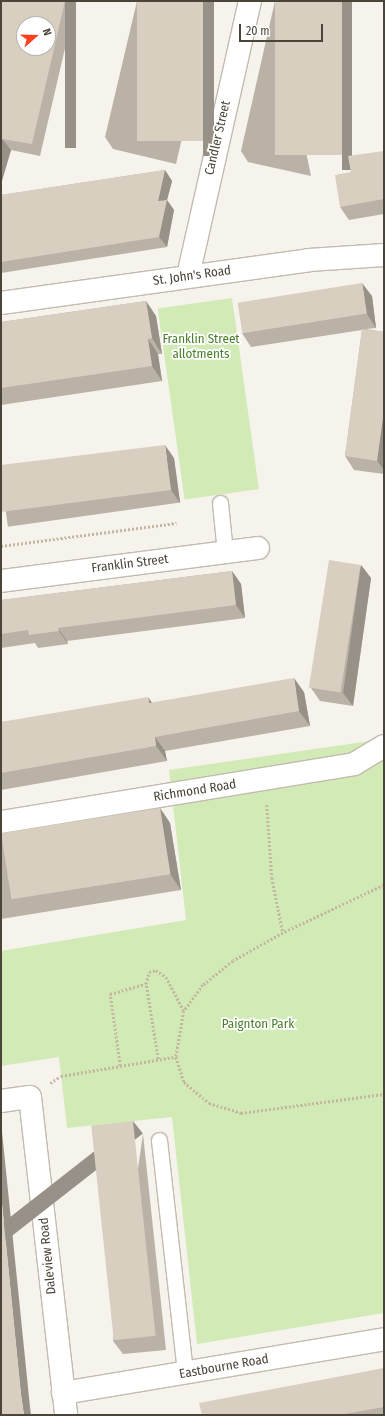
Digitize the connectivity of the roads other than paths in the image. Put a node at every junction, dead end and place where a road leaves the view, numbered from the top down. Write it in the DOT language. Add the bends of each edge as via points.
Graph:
graph roads {
  1 [pos="250,1"];
  2 [pos="384,255"];
  3 [pos="188,276"];
  4 [pos="1,303"];
  5 [pos="220,503"];
  6 [pos="258,548"];
  7 [pos="225,552"];
  8 [pos="1,581"];
  9 [pos="384,746"];
  10 [pos="1,822"];
  11 [pos="1,1101"];
  12 [pos="160,1140"];
  13 [pos="384,1339"];
  14 [pos="185,1373"];
  15 [pos="63,1393"];
  16 [pos="66,1415"];
  1 -- 3 [label="street, Candler Street"];
  2 -- 3 [label="street, St. John's Road" via="309,260"];
  3 -- 4 [label="street, St. John's Road"];
  5 -- 7 [label="lane"];
  6 -- 7 [label="street, Franklin Street"];
  7 -- 8 [label="street, Franklin Street"];
  9 -- 10 [label="street, Richmond Road" via="354,764"];
  11 -- 15 [label="street, Daleview Road" via="30,1097"];
  12 -- 14 [label="lane"];
  13 -- 14 [label="street, Eastbourne Road"];
  14 -- 15 [label="street, Eastbourne Road"];
  15 -- 16 [label="street, Daleview Road"];
}
